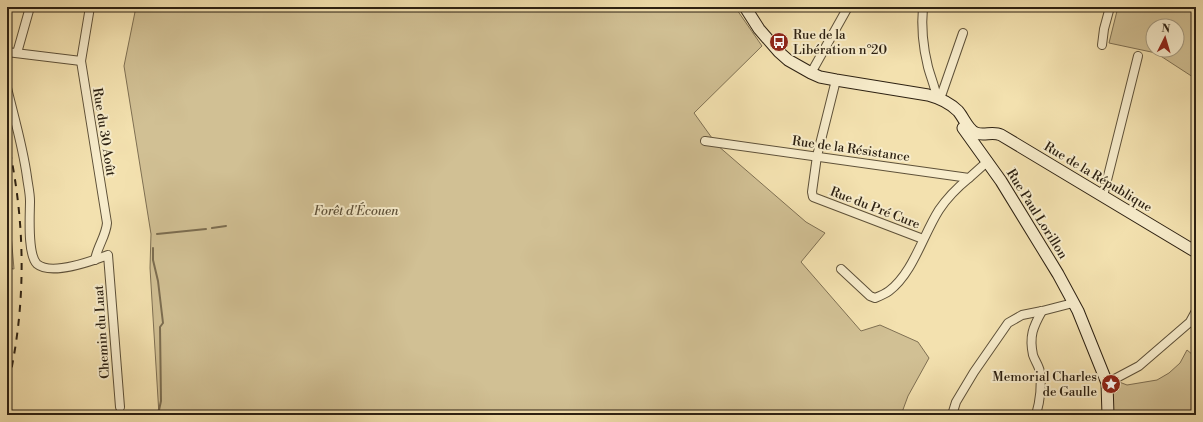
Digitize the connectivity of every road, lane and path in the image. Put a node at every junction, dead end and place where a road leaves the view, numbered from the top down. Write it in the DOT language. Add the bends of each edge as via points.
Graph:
graph roads {
  1 [pos="30,7"];
  2 [pos="90,7"];
  3 [pos="745,7"];
  4 [pos="848,7"];
  5 [pos="923,7"];
  6 [pos="1110,7"];
  7 [pos="963,33"];
  8 [pos="1102,45"];
  9 [pos="7,52"];
  10 [pos="17,53"];
  11 [pos="1138,56"];
  12 [pos="81,61"];
  13 [pos="811,73"];
  14 [pos="836,80"];
  15 [pos="7,88"];
  16 [pos="938,98"];
  17 [pos="983,134"];
  18 [pos="705,141"];
  19 [pos="978,148"];
  20 [pos="817,156"];
  21 [pos="988,161"];
  22 [pos="969,178"];
  23 [pos="1103,196"];
  24 [pos="923,239"];
  25 [pos="1196,252"];
  26 [pos="95,260"];
  27 [pos="841,269"];
  28 [pos="1073,302"];
  29 [pos="1042,311"];
  30 [pos="1196,312"];
  31 [pos="1108,383"];
  32 [pos="120,407"];
  33 [pos="952,415"];
  34 [pos="1036,415"];
  35 [pos="1108,415"];
  1 -- 10 [label="street"];
  2 -- 12 [label="street, Rue du 30 Août"];
  3 -- 13 [label="main road" via="759,29 779,52"];
  4 -- 13 [label="street"];
  5 -- 16 [label="street" via="922,38"];
  6 -- 8 [label="street"];
  7 -- 16 [label="street"];
  9 -- 10 [label="street"];
  10 -- 12 [label="street"];
  11 -- 23 [label="street"];
  12 -- 26 [label="street, Rue du 30 Août" via="107,223"];
  13 -- 14 [label="main road"];
  14 -- 16 [label="main road"];
  14 -- 20 [label="street"];
  15 -- 26 [label="street" via="24,157 30,199 32,251 37,263 43,267 57,268"];
  16 -- 17 [label="main road" via="957,110 973,131"];
  16 -- 19 [label="main road, Rue Paul Lorillon"];
  17 -- 19 [label="street"];
  17 -- 23 [label="main road, Rue de la République" via="1001,135"];
  18 -- 20 [label="street, Rue de la Résistance"];
  19 -- 21 [label="main road, Rue Paul Lorillon"];
  20 -- 22 [label="street, Rue de la Résistance"];
  20 -- 24 [label="street, Rue du Pré Cure" via="813,197"];
  21 -- 22 [label="street"];
  21 -- 28 [label="main road, Rue Paul Lorillon"];
  22 -- 24 [label="street, Rue du Pré Cure" via="940,209"];
  23 -- 25 [label="main road, Rue de la République"];
  24 -- 27 [label="street, Rue du Pré Cure" via="902,278 889,291 875,298"];
  26 -- 32 [label="street, Chemin du Luat" via="108,255"];
  28 -- 29 [label="street"];
  28 -- 31 [label="main road, Rue Paul Lorillon"];
  29 -- 33 [label="street" via="1022,315 1008,323 974,372 956,402"];
  29 -- 34 [label="street" via="1033,327 1031,341 1033,356 1040,370 1041,392"];
  30 -- 31 [label="street" via="1190,322 1139,366"];
  31 -- 35 [label="main road, Rue Paul Lorillon"];
}
